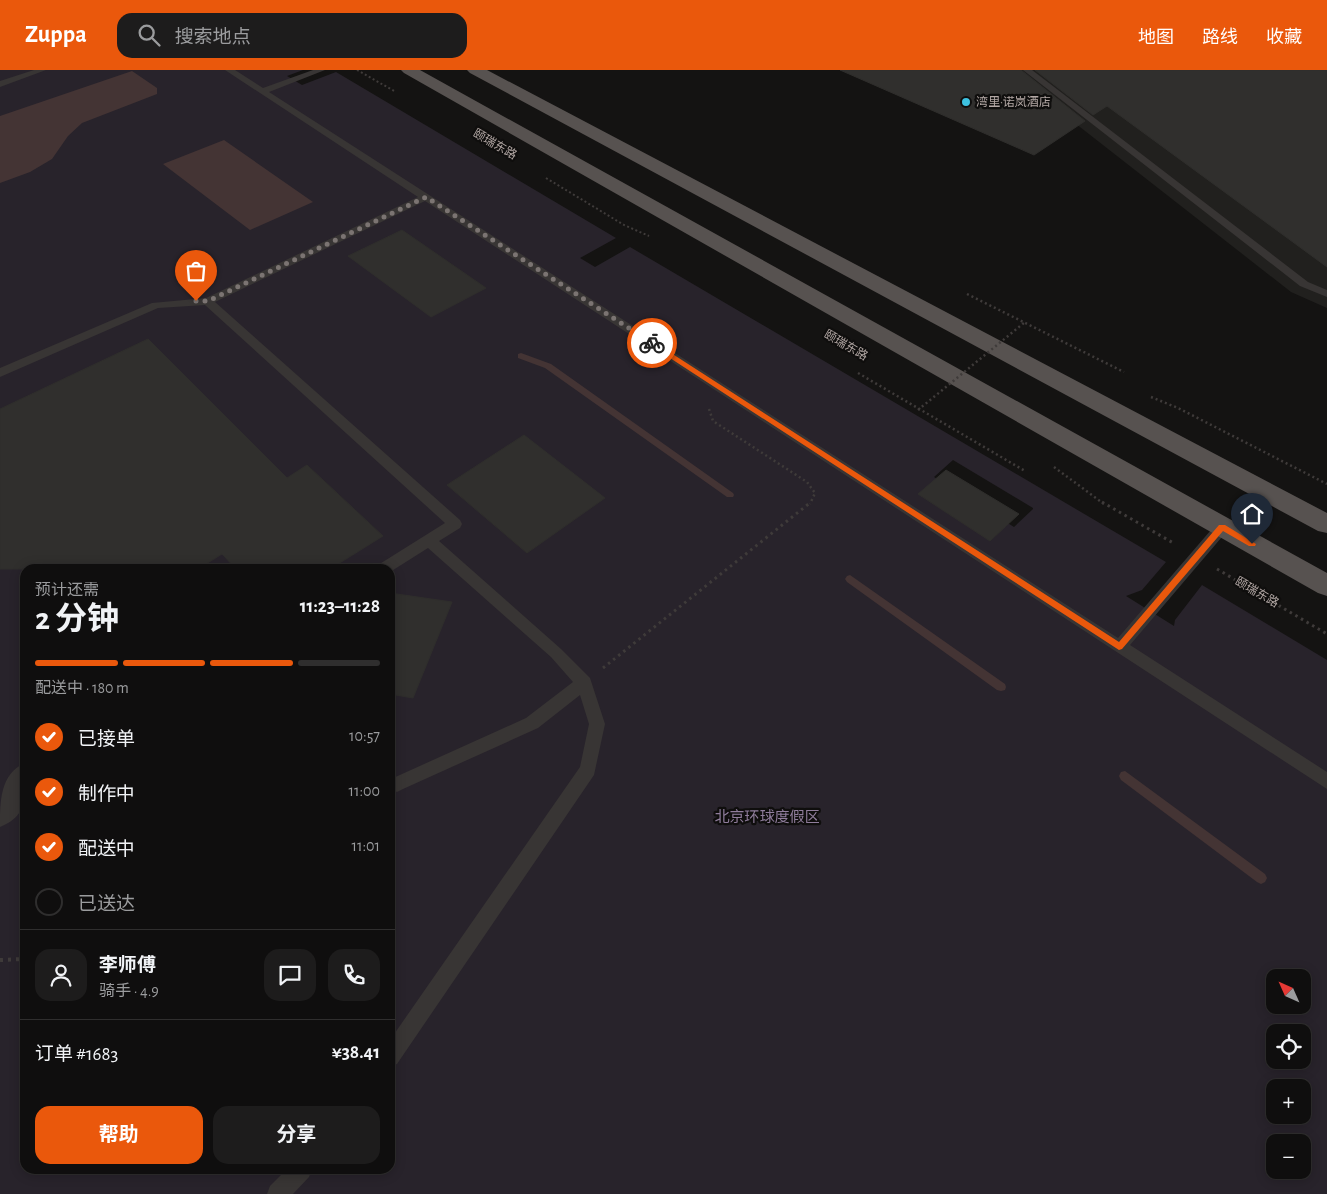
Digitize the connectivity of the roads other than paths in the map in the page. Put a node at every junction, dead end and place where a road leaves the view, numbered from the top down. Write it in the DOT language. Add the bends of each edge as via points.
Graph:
graph roads {
  1 [pos="42,70"];
  2 [pos="229,70"];
  3 [pos="321,70"];
  4 [pos="409,70"];
  5 [pos="475,70"];
  6 [pos="1026,70"];
  7 [pos="0,84"];
  8 [pos="262,92"];
  9 [pos="426,197"];
  10 [pos="1327,294"];
  11 [pos="208,301"];
  12 [pos="0,373"];
  13 [pos="1327,524"];
  14 [pos="1222,527"];
  15 [pos="429,540"];
  16 [pos="391,564"];
  17 [pos="1327,586"];
  18 [pos="1119,647"];
  19 [pos="584,683"];
  20 [pos="1327,781"];
  21 [pos="396,784"];
  22 [pos="20,786"];
  23 [pos="0,812"];
  24 [pos="395,1050"];
  25 [pos="296,1174"];
  26 [pos="278,1194"];
  1 -- 7 [label="lane"];
  2 -- 8 [label="lane"];
  3 -- 8 [label="lane"];
  4 -- 14 [label="main road, 颐瑞东路"];
  5 -- 13 [label="main road"];
  6 -- 10 [label="lane" via="1304,284"];
  8 -- 9 [label="lane"];
  9 -- 11 [label="lane"];
  9 -- 18 [label="lane"];
  11 -- 12 [label="lane" via="156,305"];
  11 -- 15 [label="lane" via="455,524"];
  14 -- 17 [label="main road, 颐瑞东路"];
  14 -- 18 [label="lane"];
  15 -- 16 [label="lane"];
  15 -- 19 [label="lane"];
  18 -- 20 [label="lane"];
  19 -- 21 [label="lane" via="532,723"];
  19 -- 24 [label="lane" via="597,724 588,770"];
  22 -- 23 [label="street"];
  25 -- 26 [label="lane"];
}
